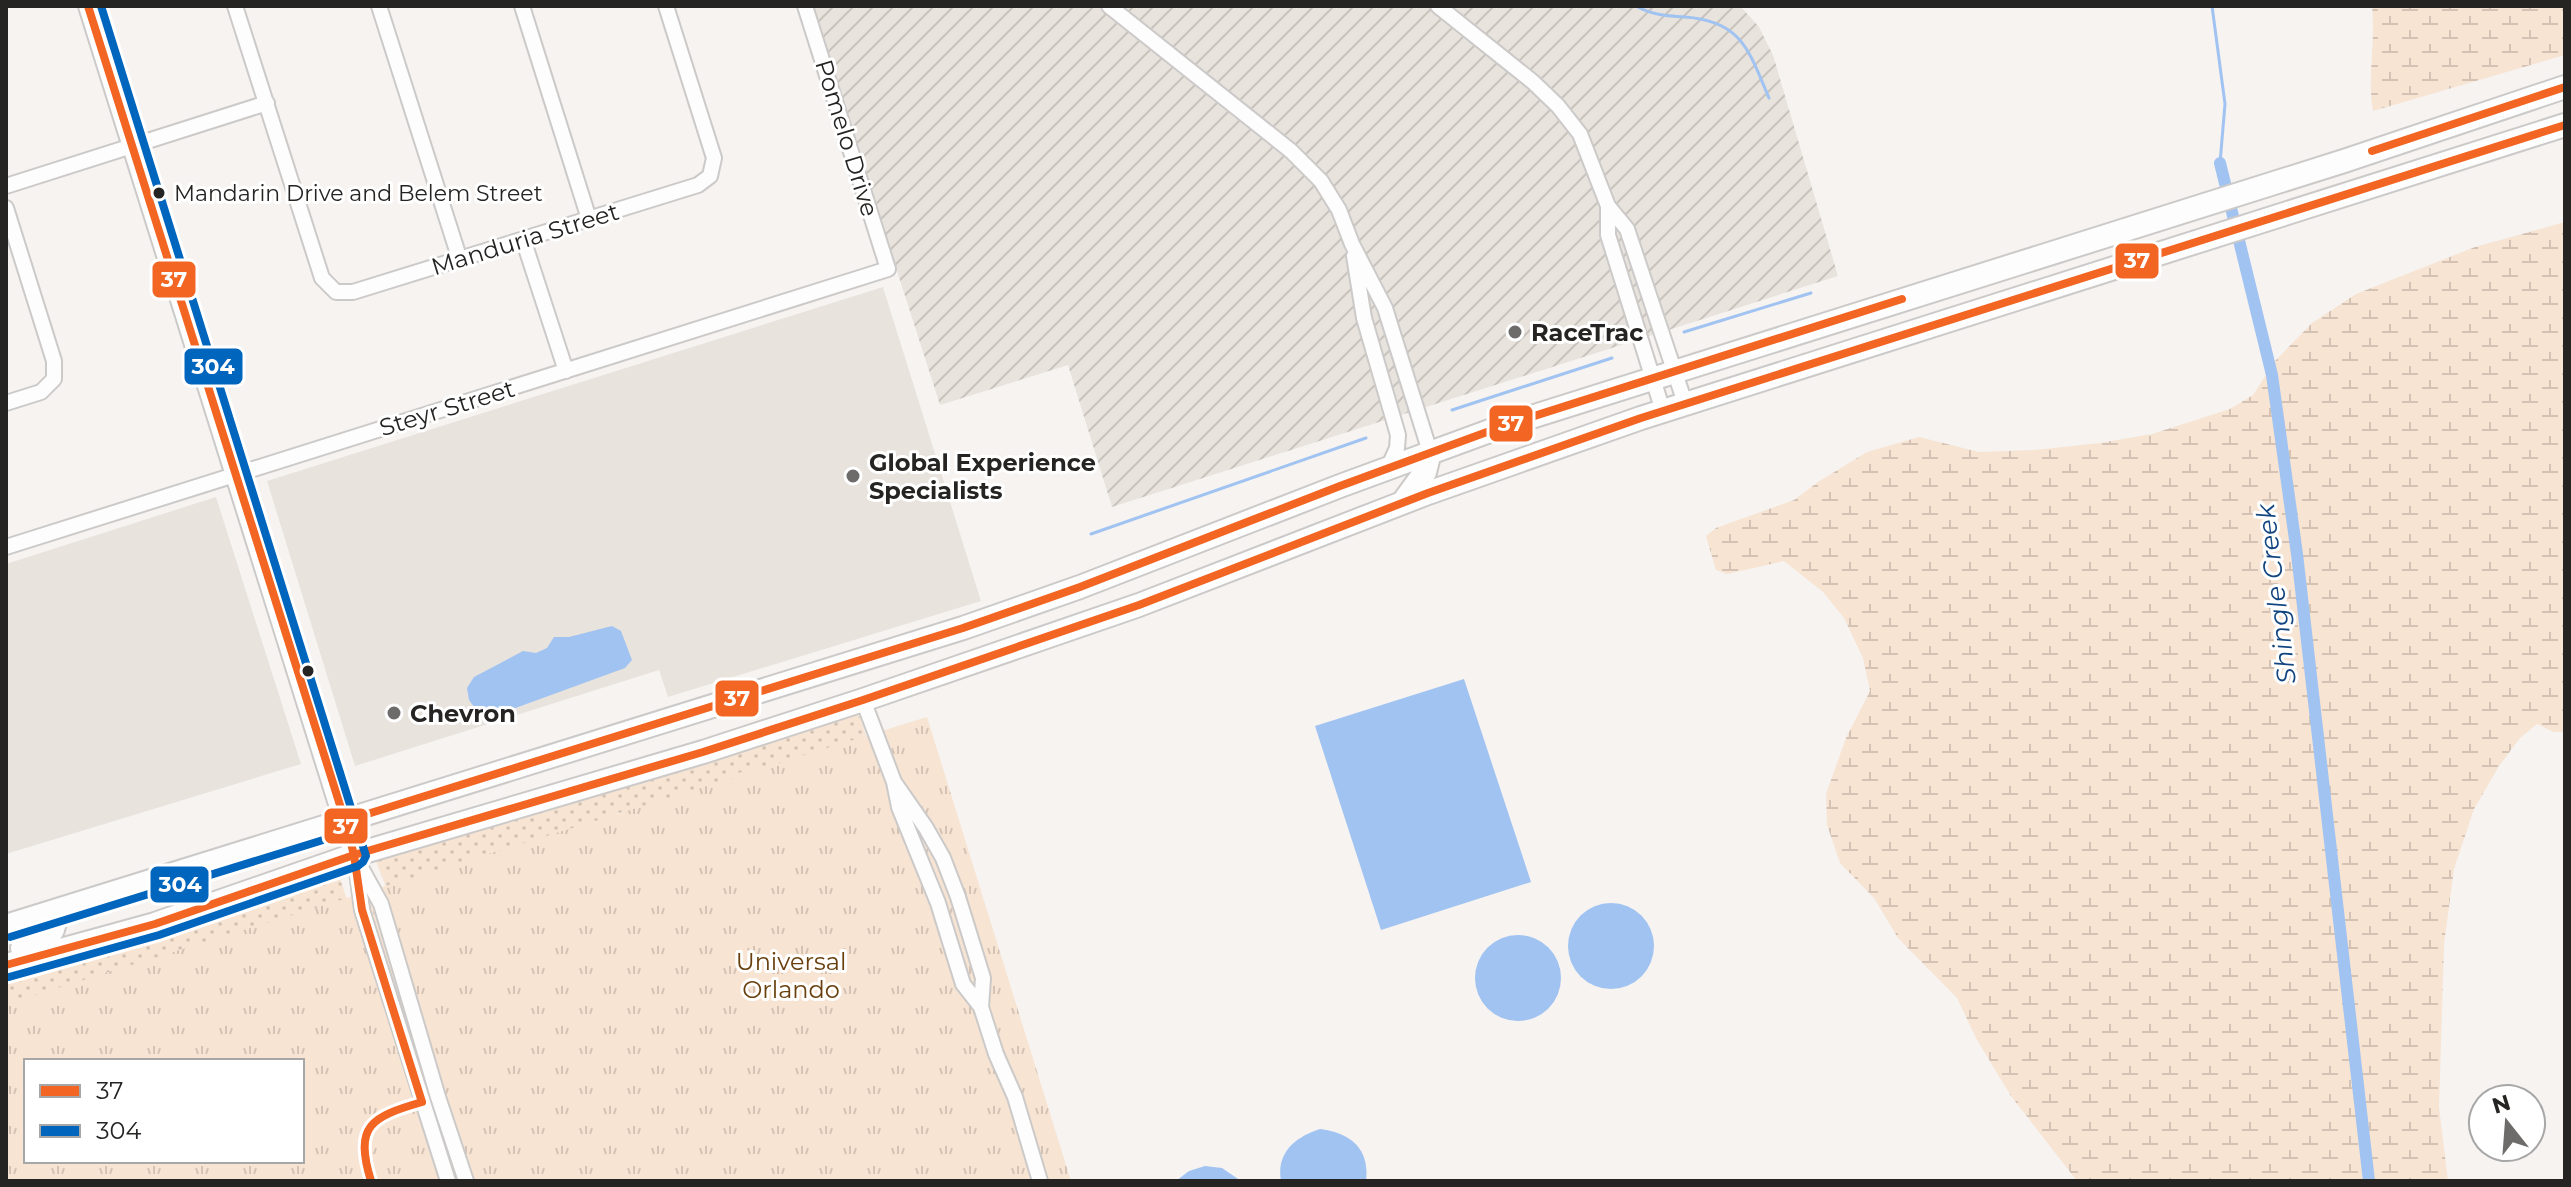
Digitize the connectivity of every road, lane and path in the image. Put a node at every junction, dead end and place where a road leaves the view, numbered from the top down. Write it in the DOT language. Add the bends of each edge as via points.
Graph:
graph roads {
  1 [pos="88,6"];
  2 [pos="235,6"];
  3 [pos="379,6"];
  4 [pos="522,6"];
  5 [pos="666,6"];
  6 [pos="805,6"];
  7 [pos="1109,6"];
  8 [pos="1438,6"];
  9 [pos="2565,87"];
  10 [pos="267,103"];
  11 [pos="2565,125"];
  12 [pos="132,146"];
  13 [pos="6,186"];
  14 [pos="1608,206"];
  15 [pos="6,208"];
  16 [pos="589,219"];
  17 [pos="523,239"];
  18 [pos="1352,244"];
  19 [pos="460,260"];
  20 [pos="888,269"];
  21 [pos="1644,274"];
  22 [pos="1622,281"];
  23 [pos="566,371"];
  24 [pos="1663,374"];
  25 [pos="6,403"];
  26 [pos="1685,403"];
  27 [pos="1663,411"];
  28 [pos="1430,452"];
  29 [pos="1388,468"];
  30 [pos="236,475"];
  31 [pos="1402,503"];
  32 [pos="6,547"];
  33 [pos="863,700"];
  34 [pos="345,821"];
  35 [pos="354,855"];
  36 [pos="54,911"];
  37 [pos="6,926"];
  38 [pos="6,953"];
  39 [pos="6,965"];
  40 [pos="448,1181"];
  41 [pos="466,1181"];
  42 [pos="1040,1181"];
  1 -- 12 [label="street"];
  2 -- 10 [label="street"];
  3 -- 19 [label="street"];
  4 -- 16 [label="street"];
  5 -- 16 [label="street, Manduria Street" via="714,158 710,176 698,185"];
  6 -- 20 [label="street, Pomelo Drive"];
  7 -- 18 [label="street" via="1301,161 1321,181"];
  8 -- 14 [label="street" via="1558,106 1580,134"];
  9 -- 24 [label="main road"];
  10 -- 12 [label="street"];
  10 -- 19 [label="street, Manduria Street" via="322,278 336,292 353,292"];
  11 -- 26 [label="main road"];
  12 -- 13 [label="street"];
  12 -- 30 [label="street"];
  14 -- 21 [label="street" via="1627,229"];
  14 -- 22 [label="street" via="1608,235"];
  15 -- 25 [label="street" via="54,361 54,379 41,392"];
  16 -- 17 [label="street, Manduria Street"];
  17 -- 19 [label="street, Manduria Street"];
  17 -- 23 [label="street"];
  18 -- 28 [label="street" via="1385,308"];
  18 -- 29 [label="street" via="1364,318 1398,435"];
  20 -- 23 [label="street, Steyr Street"];
  21 -- 22 [label="street"];
  21 -- 24 [label="street"];
  22 -- 24 [label="street"];
  23 -- 30 [label="street, Steyr Street"];
  24 -- 26 [label="street"];
  24 -- 27 [label="street"];
  24 -- 28 [label="main road"];
  26 -- 27 [label="main road"];
  27 -- 31 [label="main road"];
  28 -- 29 [label="main road"];
  28 -- 31 [label="main road" via="1425,472"];
  29 -- 34 [label="main road" via="963,628"];
  30 -- 32 [label="street, Steyr Street"];
  30 -- 34 [label="street"];
  31 -- 33 [label="main road" via="1158,598"];
  33 -- 35 [label="main road"];
  33 -- 42 [label="street" via="963,984 981,1007 1015,1097"];
  34 -- 35 [label="street"];
  34 -- 36 [label="main road"];
  35 -- 39 [label="main road" via="155,924"];
  35 -- 40 [label="street" via="362,910"];
  35 -- 41 [label="street" via="381,904"];
  36 -- 37 [label="main road"];
  36 -- 38 [label="main road" via="50,936"];
}
